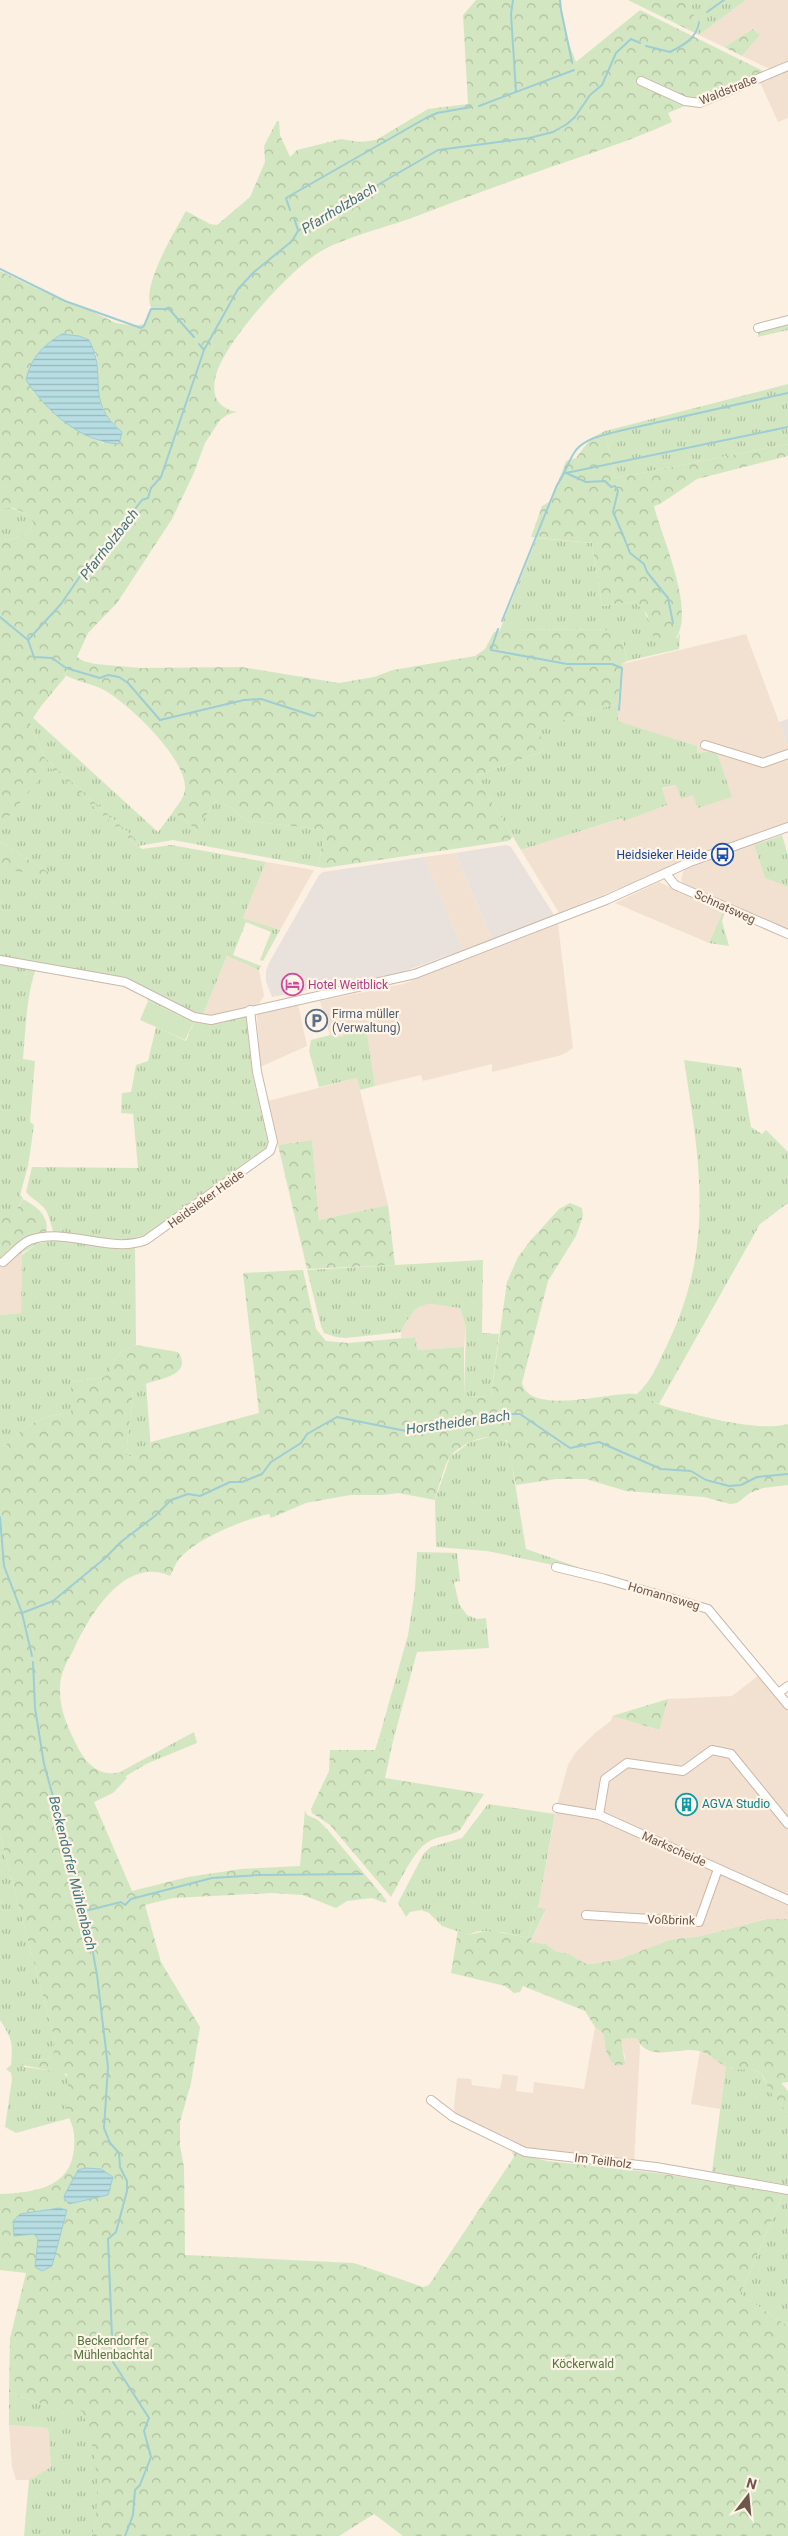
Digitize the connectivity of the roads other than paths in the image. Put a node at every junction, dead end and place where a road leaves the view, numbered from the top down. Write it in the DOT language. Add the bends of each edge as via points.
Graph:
graph roads {
  1 [pos="788,66"];
  2 [pos="641,81"];
  3 [pos="788,320"];
  4 [pos="758,328"];
  5 [pos="705,746"];
  6 [pos="788,754"];
  7 [pos="788,827"];
  8 [pos="667,875"];
  9 [pos="788,934"];
  10 [pos="0,960"];
  11 [pos="250,1010"];
  12 [pos="3,1262"];
  13 [pos="556,1568"];
  14 [pos="788,1686"];
  15 [pos="778,1693"];
  16 [pos="788,1705"];
  17 [pos="557,1808"];
  18 [pos="599,1815"];
  19 [pos="788,1824"];
  20 [pos="718,1869"];
  21 [pos="788,1900"];
  22 [pos="586,1915"];
  23 [pos="431,2100"];
  24 [pos="788,2190"];
  1 -- 2 [label="street, Waldstraße" via="700,103 685,101"];
  3 -- 4 [label="street"];
  5 -- 6 [label="street" via="763,763"];
  7 -- 8 [label="street" via="690,862"];
  8 -- 9 [label="street, Schnatsweg" via="675,885"];
  8 -- 11 [label="street" via="415,974"];
  10 -- 11 [label="street" via="125,982 203,1019"];
  11 -- 12 [label="street, Heidsieker Heide" via="257,1072 273,1142 266,1155 146,1240 132,1244 39,1238 25,1243"];
  13 -- 15 [label="street, Homannsweg" via="605,1578 708,1609"];
  14 -- 15 [label="street"];
  15 -- 16 [label="street, Homannsweg"];
  17 -- 18 [label="street, Markscheide"];
  18 -- 19 [label="street" via="605,1779 627,1763 683,1771 708,1752 716,1750 735,1758"];
  18 -- 20 [label="street, Markscheide"];
  20 -- 21 [label="street, Markscheide"];
  20 -- 22 [label="street, Voßbrink" via="699,1922"];
  23 -- 24 [label="street, Im Teilholz" via="453,2117 525,2152 656,2167"];
}
